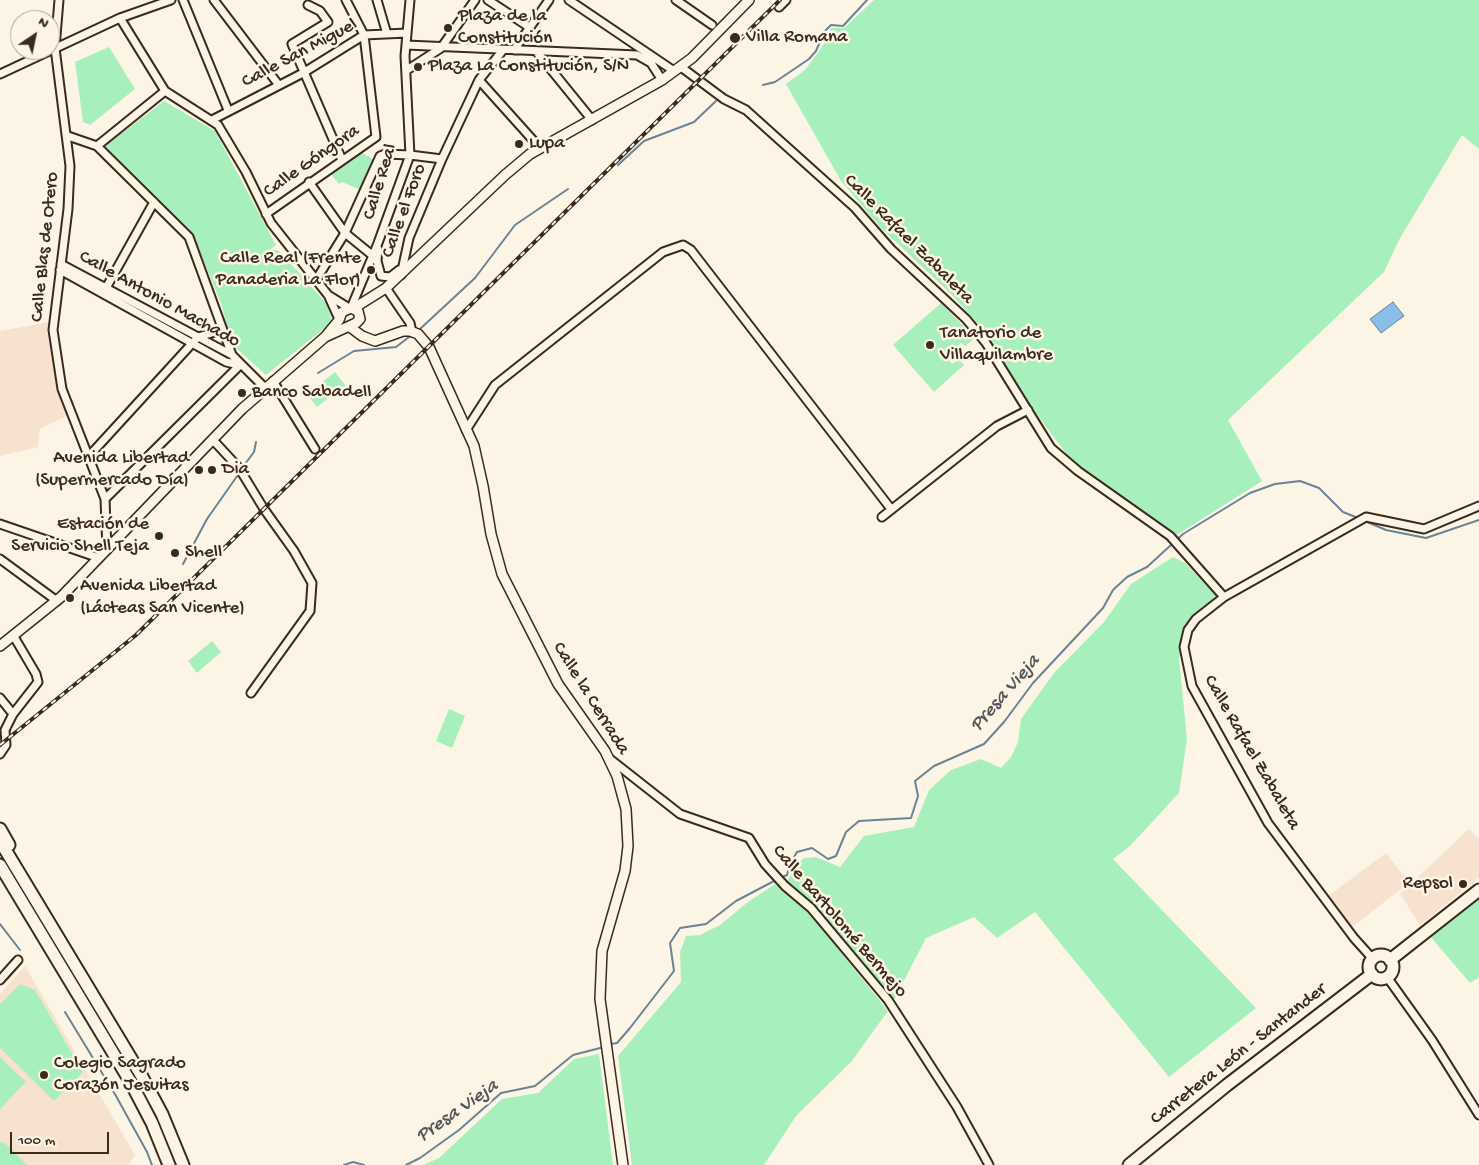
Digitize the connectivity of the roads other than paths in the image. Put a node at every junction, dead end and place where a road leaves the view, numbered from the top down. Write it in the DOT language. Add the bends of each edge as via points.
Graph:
graph roads {
  1 [pos="171,0"];
  2 [pos="183,0"];
  3 [pos="214,0"];
  4 [pos="346,0"];
  5 [pos="377,0"];
  6 [pos="410,0"];
  7 [pos="475,0"];
  8 [pos="488,0"];
  9 [pos="548,0"];
  10 [pos="569,0"];
  11 [pos="676,0"];
  12 [pos="749,0"];
  13 [pos="786,0"];
  14 [pos="308,5"];
  15 [pos="779,7"];
  16 [pos="120,18"];
  17 [pos="712,25"];
  18 [pos="529,27"];
  19 [pos="387,34"];
  20 [pos="407,34"];
  21 [pos="364,35"];
  22 [pos="629,41"];
  23 [pos="406,45"];
  24 [pos="60,46"];
  25 [pos="441,48"];
  26 [pos="503,50"];
  27 [pos="514,50"];
  28 [pos="536,51"];
  29 [pos="621,54"];
  30 [pos="636,55"];
  31 [pos="650,55"];
  32 [pos="28,60"];
  33 [pos="57,60"];
  34 [pos="678,69"];
  35 [pos="407,70"];
  36 [pos="1,72"];
  37 [pos="303,73"];
  38 [pos="478,80"];
  39 [pos="662,80"];
  40 [pos="278,84"];
  41 [pos="165,91"];
  42 [pos="228,110"];
  43 [pos="212,120"];
  44 [pos="592,120"];
  45 [pos="68,136"];
  46 [pos="97,146"];
  47 [pos="540,148"];
  48 [pos="410,155"];
  49 [pos="442,159"];
  50 [pos="342,160"];
  51 [pos="309,182"];
  52 [pos="154,202"];
  53 [pos="266,214"];
  54 [pos="345,233"];
  55 [pos="378,243"];
  56 [pos="372,255"];
  57 [pos="61,267"];
  58 [pos="399,273"];
  59 [pos="316,280"];
  60 [pos="106,288"];
  61 [pos="383,290"];
  62 [pos="328,295"];
  63 [pos="351,308"];
  64 [pos="359,319"];
  65 [pos="339,320"];
  66 [pos="349,327"];
  67 [pos="222,330"];
  68 [pos="412,332"];
  69 [pos="198,337"];
  70 [pos="325,337"];
  71 [pos="369,340"];
  72 [pos="193,344"];
  73 [pos="232,355"];
  74 [pos="240,365"];
  75 [pos="273,381"];
  76 [pos="265,388"];
  77 [pos="1028,410"];
  78 [pos="466,430"];
  79 [pos="213,440"];
  80 [pos="315,449"];
  81 [pos="90,455"];
  82 [pos="106,499"];
  83 [pos="1479,506"];
  84 [pos="891,510"];
  85 [pos="882,517"];
  86 [pos="0,524"];
  87 [pos="107,550"];
  88 [pos="99,558"];
  89 [pos="0,560"];
  90 [pos="1224,597"];
  91 [pos="57,601"];
  92 [pos="13,635"];
  93 [pos="0,646"];
  94 [pos="251,692"];
  95 [pos="0,698"];
  96 [pos="12,714"];
  97 [pos="0,754"];
  98 [pos="610,759"];
  99 [pos="0,829"];
  100 [pos="0,841"];
  101 [pos="0,865"];
  102 [pos="0,873"];
  103 [pos="1479,890"];
  104 [pos="35,898"];
  105 [pos="32,919"];
  106 [pos="1372,958"];
  107 [pos="18,960"];
  108 [pos="1390,960"];
  109 [pos="1372,974"];
  110 [pos="1386,977"];
  111 [pos="0,980"];
  112 [pos="1479,1115"];
  113 [pos="170,1165"];
  114 [pos="183,1165"];
  115 [pos="623,1165"];
  116 [pos="989,1165"];
  117 [pos="1129,1165"];
  1 -- 16 [label="street"];
  2 -- 42 [label="street"];
  3 -- 40 [label="street"];
  4 -- 21 [label="street"];
  5 -- 19 [label="street"];
  6 -- 20 [label="street"];
  7 -- 25 [label="street"];
  8 -- 18 [label="street"];
  9 -- 18 [label="street"];
  10 -- 22 [label="street, Calle Rafael Zabaleta"];
  11 -- 17 [label="street"];
  12 -- 34 [label="main road"];
  13 -- 15 [label="street"];
  14 -- 37 [label="street" via="320,11 328,22 292,44"];
  16 -- 24 [label="street"];
  16 -- 41 [label="street"];
  18 -- 27 [label="street"];
  19 -- 20 [label="street, Calle San Miguel"];
  19 -- 21 [label="street, Calle San Miguel"];
  20 -- 23 [label="street"];
  21 -- 37 [label="street, Calle San Miguel"];
  21 -- 50 [label="street, Calle Góngora" via="376,137"];
  22 -- 29 [label="street"];
  22 -- 31 [label="street, Calle Rafael Zabaleta"];
  23 -- 25 [label="street"];
  23 -- 35 [label="street"];
  25 -- 26 [label="street"];
  25 -- 35 [label="street"];
  26 -- 27 [label="street"];
  26 -- 38 [label="street, Calle el Foro"];
  27 -- 28 [label="street"];
  28 -- 29 [label="street"];
  28 -- 44 [label="street"];
  29 -- 30 [label="street"];
  30 -- 31 [label="street"];
  30 -- 39 [label="street" via="651,63"];
  31 -- 34 [label="street, Calle Rafael Zabaleta"];
  32 -- 36 [label="street"];
  33 -- 45 [label="street, Calle Blas de Otero"];
  34 -- 39 [label="main road"];
  34 -- 77 [label="street, Calle Rafael Zabaleta" via="746,110 855,208 891,248 966,319 986,343"];
  35 -- 48 [label="street, Calle Real"];
  37 -- 40 [label="street, Calle San Miguel"];
  37 -- 50 [label="street"];
  38 -- 47 [label="street"];
  38 -- 49 [label="street, Calle el Foro"];
  39 -- 44 [label="main road"];
  40 -- 42 [label="street, Calle San Miguel"];
  41 -- 43 [label="street"];
  41 -- 46 [label="street"];
  42 -- 43 [label="street, Calle San Miguel"];
  43 -- 53 [label="street" via="230,143"];
  44 -- 47 [label="main road"];
  45 -- 46 [label="street"];
  45 -- 57 [label="street, Calle Blas de Otero" via="70,166"];
  46 -- 52 [label="street"];
  47 -- 58 [label="main road" via="504,175 422,255"];
  48 -- 49 [label="street, Calle el Foro"];
  48 -- 54 [label="street, Calle el Foro" via="380,156"];
  48 -- 55 [label="street, Calle Real"];
  49 -- 58 [label="street, Calle el Foro" via="409,238"];
  50 -- 51 [label="street, Calle Góngora"];
  51 -- 53 [label="street, Calle Góngora"];
  51 -- 54 [label="street"];
  52 -- 60 [label="street"];
  52 -- 67 [label="street" via="189,236"];
  53 -- 59 [label="street"];
  54 -- 56 [label="street"];
  54 -- 59 [label="street"];
  55 -- 56 [label="street, Calle Real"];
  55 -- 58 [label="street, Calle Real" via="377,261 381,276"];
  56 -- 63 [label="street, Calle Real"];
  57 -- 60 [label="street, Calle Antonio Machado"];
  57 -- 72 [label="street, Calle Antonio Machado"];
  57 -- 81 [label="street, Calle Blas de Otero" via="53,330 62,389"];
  58 -- 61 [label="main road"];
  59 -- 62 [label="street"];
  60 -- 69 [label="street, Calle Antonio Machado"];
  61 -- 63 [label="main road"];
  61 -- 64 [label="main road"];
  61 -- 68 [label="street, Calle la Cerrada" via="410,323"];
  62 -- 63 [label="street"];
  62 -- 65 [label="street"];
  63 -- 64 [label="main road"];
  63 -- 65 [label="main road" via="340,314"];
  64 -- 66 [label="main road"];
  64 -- 71 [label="main road"];
  65 -- 66 [label="main road" via="342,326"];
  65 -- 70 [label="main road"];
  66 -- 70 [label="main road"];
  66 -- 71 [label="main road"];
  67 -- 69 [label="street"];
  67 -- 73 [label="street"];
  68 -- 71 [label="main road" via="403,331 380,340"];
  68 -- 78 [label="main road, Calle la Cerrada" via="429,347"];
  69 -- 72 [label="street"];
  69 -- 73 [label="street, Calle Antonio Machado"];
  70 -- 75 [label="main road"];
  72 -- 74 [label="street, Calle Antonio Machado" via="226,362"];
  72 -- 81 [label="street"];
  73 -- 74 [label="street, Calle Antonio Machado"];
  74 -- 76 [label="street, Calle Antonio Machado"];
  74 -- 82 [label="street"];
  75 -- 76 [label="main road"];
  75 -- 80 [label="street"];
  76 -- 79 [label="main road"];
  77 -- 84 [label="street" via="997,426"];
  77 -- 90 [label="street, Calle Rafael Zabaleta" via="1051,448 1175,542"];
  78 -- 84 [label="street" via="496,386 663,252 683,245 691,250"];
  78 -- 98 [label="main road, Calle la Cerrada" via="474,446 490,534 502,574 558,684"];
  79 -- 87 [label="main road"];
  79 -- 94 [label="street" via="241,470 312,583 310,611"];
  81 -- 82 [label="street, Calle Blas de Otero"];
  82 -- 87 [label="street, Calle Blas de Otero"];
  83 -- 90 [label="street" via="1424,529 1362,520"];
  84 -- 85 [label="street"];
  86 -- 88 [label="street"];
  87 -- 88 [label="main road"];
  88 -- 91 [label="main road"];
  89 -- 91 [label="street"];
  90 -- 106 [label="street, Calle Rafael Zabaleta" via="1196,619 1188,630 1184,647 1192,686 1268,823"];
  91 -- 92 [label="main road"];
  92 -- 93 [label="main road"];
  92 -- 96 [label="street" via="38,682"];
  95 -- 96 [label="street"];
  96 -- 97 [label="street" via="5,730 6,745"];
  98 -- 115 [label="main road, Calle la Cerrada" via="623,794 628,846 626,871 602,951 600,999"];
  98 -- 116 [label="street, Calle Bartolomé Bermejo" via="680,814 749,838 765,864 811,908 888,1000 957,1107"];
  99 -- 104 [label="highway"];
  100 -- 104 [label="highway"];
  101 -- 105 [label="highway"];
  102 -- 105 [label="highway"];
  103 -- 108 [label="highway"];
  104 -- 114 [label="highway" via="144,1081"];
  105 -- 113 [label="highway" via="130,1081"];
  106 -- 108 [label="highway" via="1380,955"];
  106 -- 109 [label="highway" via="1369,966"];
  107 -- 111 [label="street"];
  108 -- 110 [label="highway" via="1392,967"];
  109 -- 110 [label="highway"];
  109 -- 117 [label="highway, Carretera León - Santander"];
  110 -- 112 [label="street" via="1432,1040"];
}
